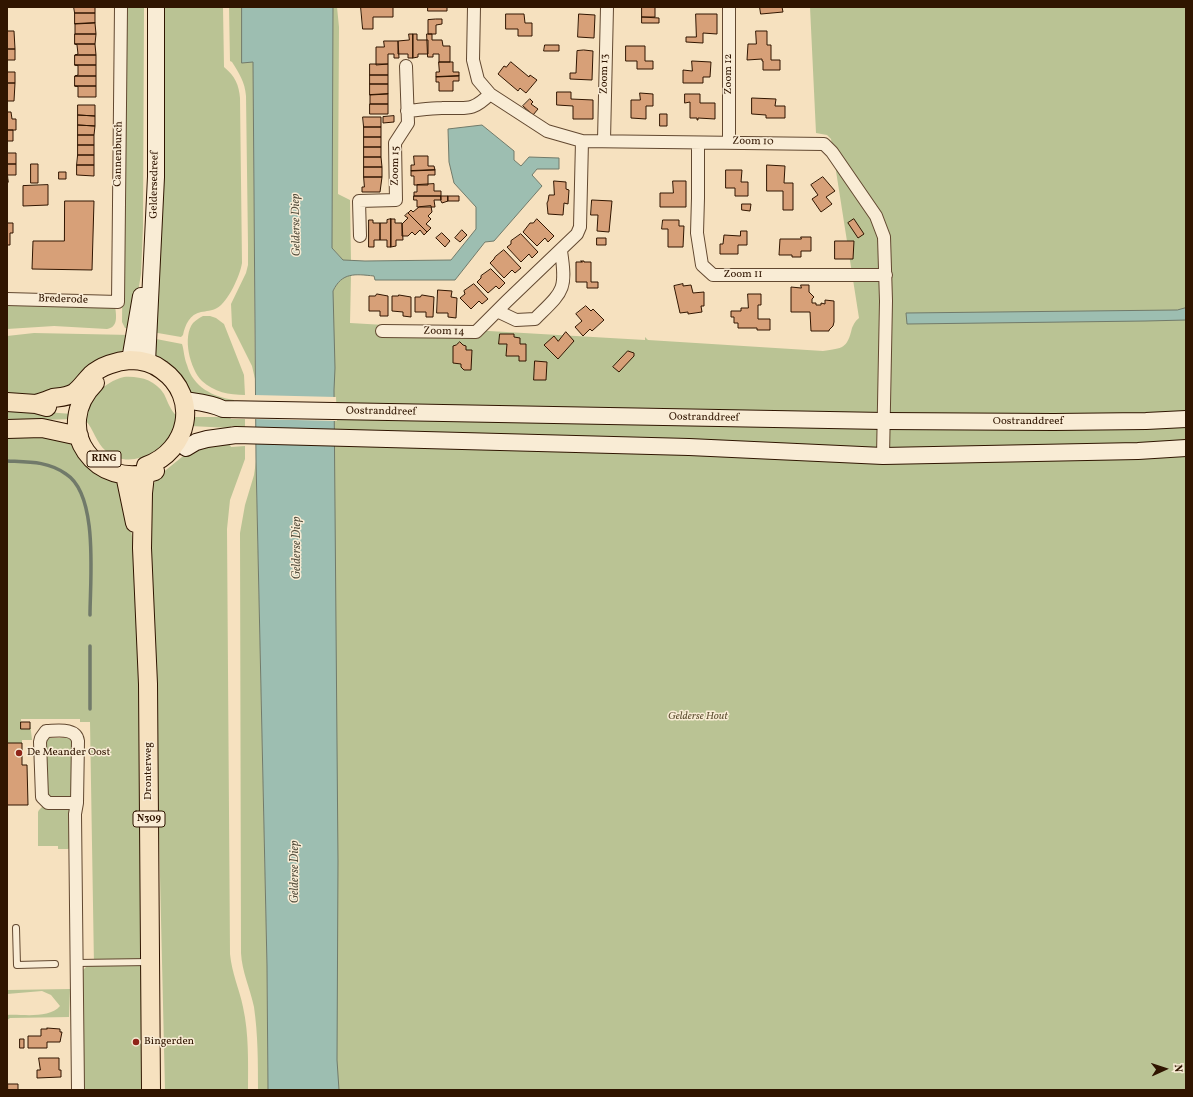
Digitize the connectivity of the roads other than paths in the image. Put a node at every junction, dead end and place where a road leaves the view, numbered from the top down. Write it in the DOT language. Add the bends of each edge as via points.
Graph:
graph roads {
  1 [pos="121,7"];
  2 [pos="148,7"];
  3 [pos="156,7"];
  4 [pos="474,7"];
  5 [pos="607,7"];
  6 [pos="729,7"];
  7 [pos="406,66"];
  8 [pos="490,94"];
  9 [pos="407,111"];
  10 [pos="604,140"];
  11 [pos="582,141"];
  12 [pos="729,142"];
  13 [pos="698,143"];
  14 [pos="360,236"];
  15 [pos="561,250"];
  16 [pos="886,275"];
  17 [pos="7,299"];
  18 [pos="118,302"];
  19 [pos="497,311"];
  20 [pos="382,331"];
  21 [pos="135,364"];
  22 [pos="77,400"];
  23 [pos="7,402"];
  24 [pos="185,405"];
  25 [pos="1186,419"];
  26 [pos="884,421"];
  27 [pos="7,429"];
  28 [pos="78,431"];
  29 [pos="183,442"];
  30 [pos="1186,448"];
  31 [pos="883,456"];
  32 [pos="145,470"];
  33 [pos="125,475"];
  34 [pos="142,548"];
  35 [pos="77,803"];
  36 [pos="16,928"];
  37 [pos="150,962"];
  38 [pos="77,963"];
  39 [pos="55,964"];
  40 [pos="78,1090"];
  41 [pos="151,1090"];
  1 -- 18 [label="street, Cannenburch"];
  2 -- 21 [label="main road, Geldersedreef" via="148,178 144,276 136,333"];
  3 -- 21 [label="main road, Geldersedreef" via="156,178"];
  4 -- 8 [label="street, Zoom 10" via="473,60 478,80"];
  5 -- 10 [label="street, Zoom 13"];
  6 -- 12 [label="street, Zoom 12"];
  7 -- 9 [label="street, Zoom 15"];
  8 -- 9 [label="street" via="480,104 467,109"];
  8 -- 11 [label="street, Zoom 10" via="547,131"];
  9 -- 14 [label="street, Zoom 15" via="408,123 395,143 396,200 359,201"];
  10 -- 11 [label="street, Zoom 10"];
  10 -- 13 [label="street, Zoom 10"];
  11 -- 15 [label="street, Zoom 14" via="580,227 577,234"];
  12 -- 13 [label="street, Zoom 10"];
  12 -- 16 [label="street, Zoom 10" via="824,144 876,216 884,237"];
  13 -- 16 [label="street, Zoom 11" via="697,233 702,265 713,275"];
  15 -- 19 [label="street, Zoom 14"];
  15 -- 19 [label="street" via="563,287 557,297 535,319 516,320"];
  16 -- 26 [label="street, Zoom 10"];
  17 -- 18 [label="street, Brederode"];
  19 -- 20 [label="street, Zoom 14" via="476,332"];
  21 -- 22 [label="main road" via="118,362 99,370 91,375"];
  21 -- 24 [label="main road" via="164,382 180,408"];
  22 -- 23 [label="main road" via="68,396 36,404"];
  22 -- 28 [label="main road"];
  24 -- 26 [label="main road, Oostranddreef" via="213,412 229,409"];
  24 -- 29 [label="main road"];
  25 -- 26 [label="main road, Oostranddreef" via="1054,422"];
  26 -- 31 [label="street, Zoom 10"];
  27 -- 28 [label="main road" via="42,428 53,424"];
  28 -- 32 [label="main road, RING" via="85,432 96,451 108,461 124,467"];
  28 -- 33 [label="main road, RING" via="85,450 95,462 103,468"];
  29 -- 31 [label="main road, RING" via="232,435 689,447"];
  29 -- 32 [label="main road, RING" via="167,465 153,472"];
  30 -- 31 [label="main road, RING"];
  32 -- 33 [label="main road, RING"];
  32 -- 34 [label="main road, Dronterweg / N309"];
  33 -- 34 [label="main road, Dronterweg / N309"];
  34 -- 37 [label="main road, Dronterweg / N309" via="148,684"];
  35 -- 35 [label="street" via="77,738 70,732 46,731 40,742 42,797 45,802"];
  35 -- 38 [label="street"];
  36 -- 39 [label="lane" via="17,965"];
  37 -- 38 [label="lane"];
  37 -- 41 [label="main road, Dronterweg / N309"];
  38 -- 40 [label="street"];
}
